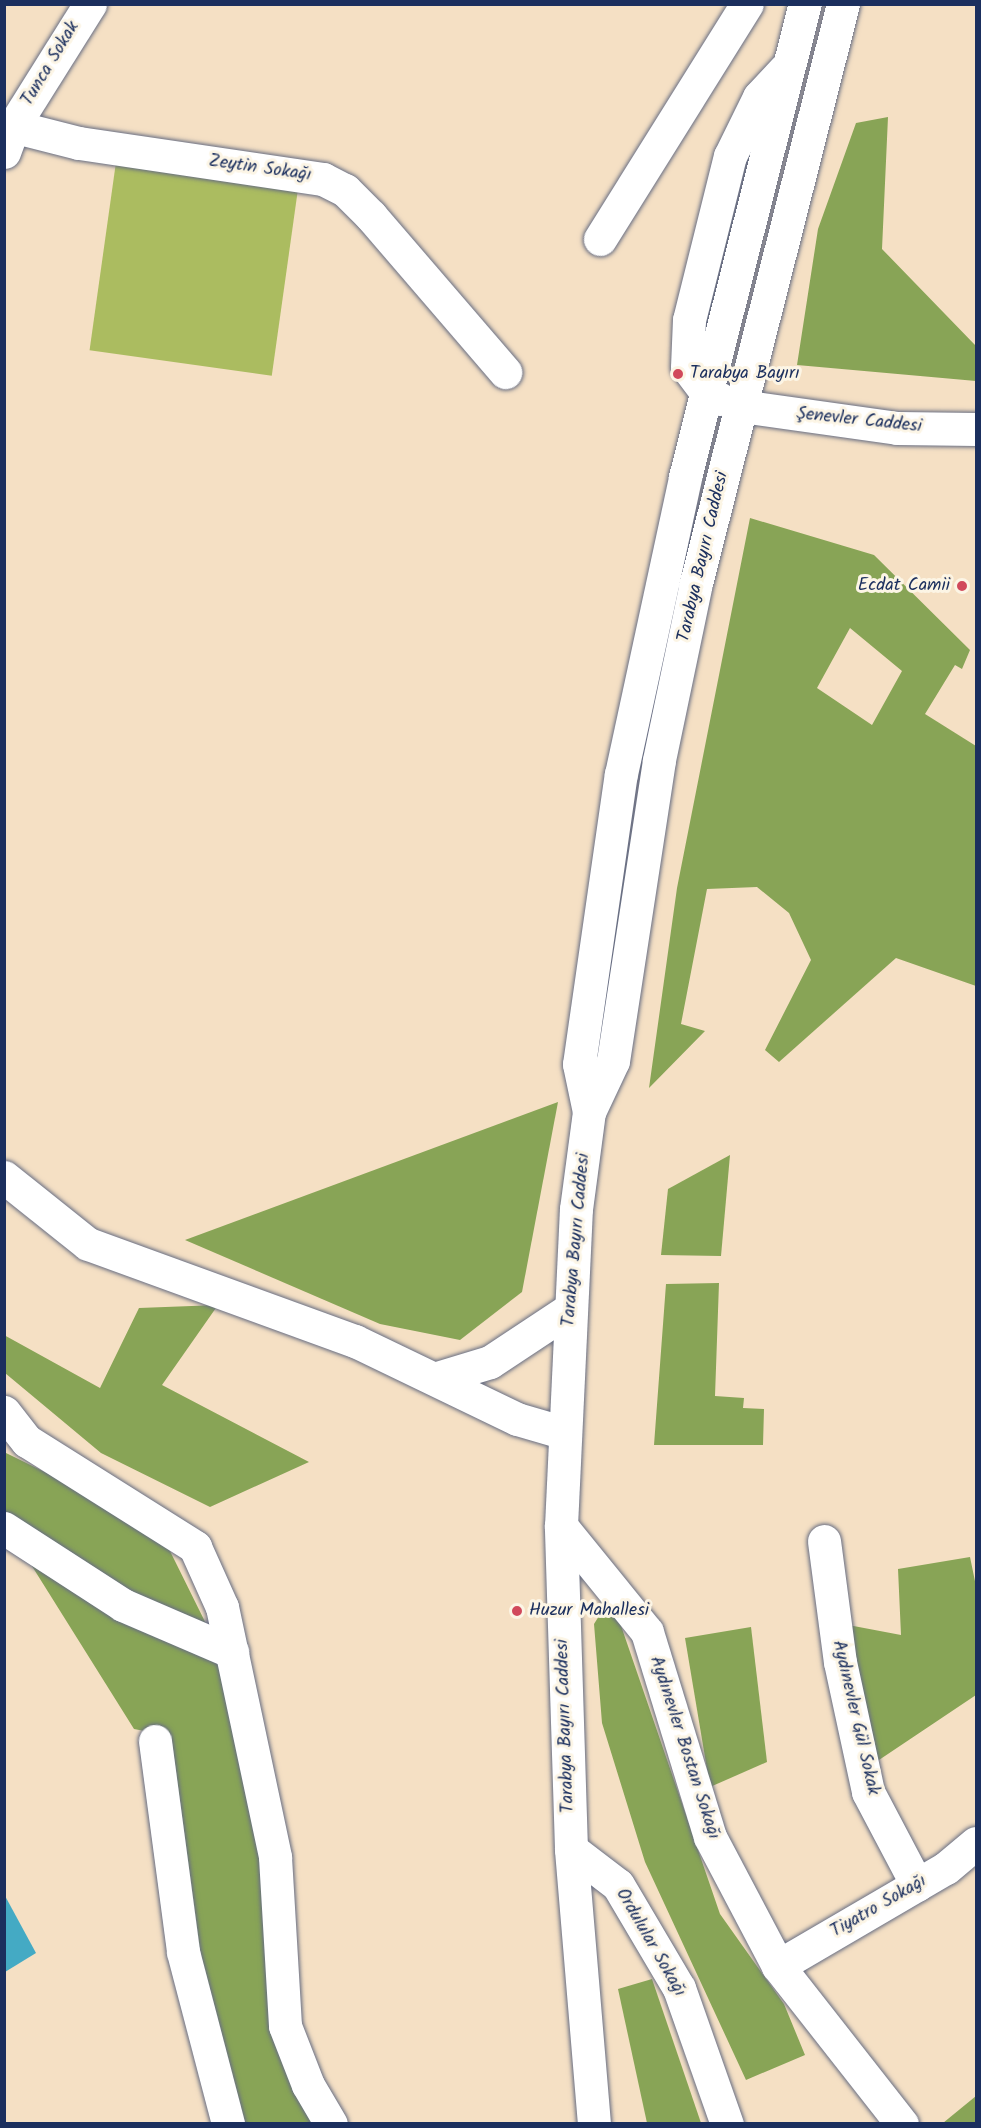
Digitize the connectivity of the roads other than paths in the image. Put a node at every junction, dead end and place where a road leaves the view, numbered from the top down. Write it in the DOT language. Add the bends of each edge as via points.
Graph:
graph roads {
  1 [pos="90,4"];
  2 [pos="747,4"];
  3 [pos="805,4"];
  4 [pos="843,4"];
  5 [pos="8,134"];
  6 [pos="600,239"];
  7 [pos="505,372"];
  8 [pos="706,392"];
  9 [pos="741,406"];
  10 [pos="976,429"];
  11 [pos="589,1112"];
  12 [pos="4,1177"];
  13 [pos="570,1309"];
  14 [pos="438,1378"];
  15 [pos="4,1412"];
  16 [pos="565,1433"];
  17 [pos="561,1526"];
  18 [pos="4,1528"];
  19 [pos="824,1541"];
  20 [pos="232,1652"];
  21 [pos="155,1741"];
  22 [pos="976,1843"];
  23 [pos="571,1849"];
  24 [pos="917,1885"];
  25 [pos="778,1966"];
  26 [pos="228,2124"];
  27 [pos="331,2124"];
  28 [pos="594,2124"];
  29 [pos="727,2124"];
  30 [pos="902,2124"];
  1 -- 5 [label="street, Tunca Sokak"];
  2 -- 6 [label="street"];
  3 -- 8 [label="street" via="789,64 744,121 711,232 685,343 687,367"];
  4 -- 9 [label="street, Tarabya Bayırı Caddesi"];
  5 -- 7 [label="street, Zeytin Sokağı" via="322,179 345,190"];
  8 -- 9 [label="street, Şenevler Caddesi"];
  8 -- 11 [label="street, Tarabya Bayırı Caddesi" via="621,774 579,1064"];
  9 -- 10 [label="street, Şenevler Caddesi" via="897,428"];
  9 -- 11 [label="street, Tarabya Bayırı Caddesi" via="709,525 659,760 613,1061"];
  11 -- 13 [label="street, Tarabya Bayırı Caddesi"];
  12 -- 14 [label="street" via="88,1244 355,1341"];
  13 -- 14 [label="street" via="490,1362"];
  13 -- 16 [label="street, Tarabya Bayırı Caddesi"];
  14 -- 16 [label="street" via="517,1419"];
  15 -- 20 [label="street" via="27,1441 195,1547 222,1607"];
  16 -- 17 [label="street, Tarabya Bayırı Caddesi"];
  17 -- 23 [label="street, Tarabya Bayırı Caddesi"];
  17 -- 25 [label="street, Aydınevler Bostan Sokağı" via="647,1632 710,1837"];
  18 -- 20 [label="street" via="123,1605"];
  19 -- 24 [label="street, Aydınevler Gül Sokak" via="840,1662 868,1792"];
  20 -- 27 [label="street" via="275,1857 285,2026 308,2085"];
  21 -- 26 [label="street" via="183,1952"];
  22 -- 24 [label="street, Tiyatro Sokağı"];
  23 -- 28 [label="street, Tarabya Bayırı Caddesi"];
  23 -- 29 [label="street, Ordulular Sokağı" via="618,1885 679,1988"];
  24 -- 25 [label="street, Tiyatro Sokağı"];
  25 -- 30 [label="street, Aydınevler Bostan Sokağı"];
}
